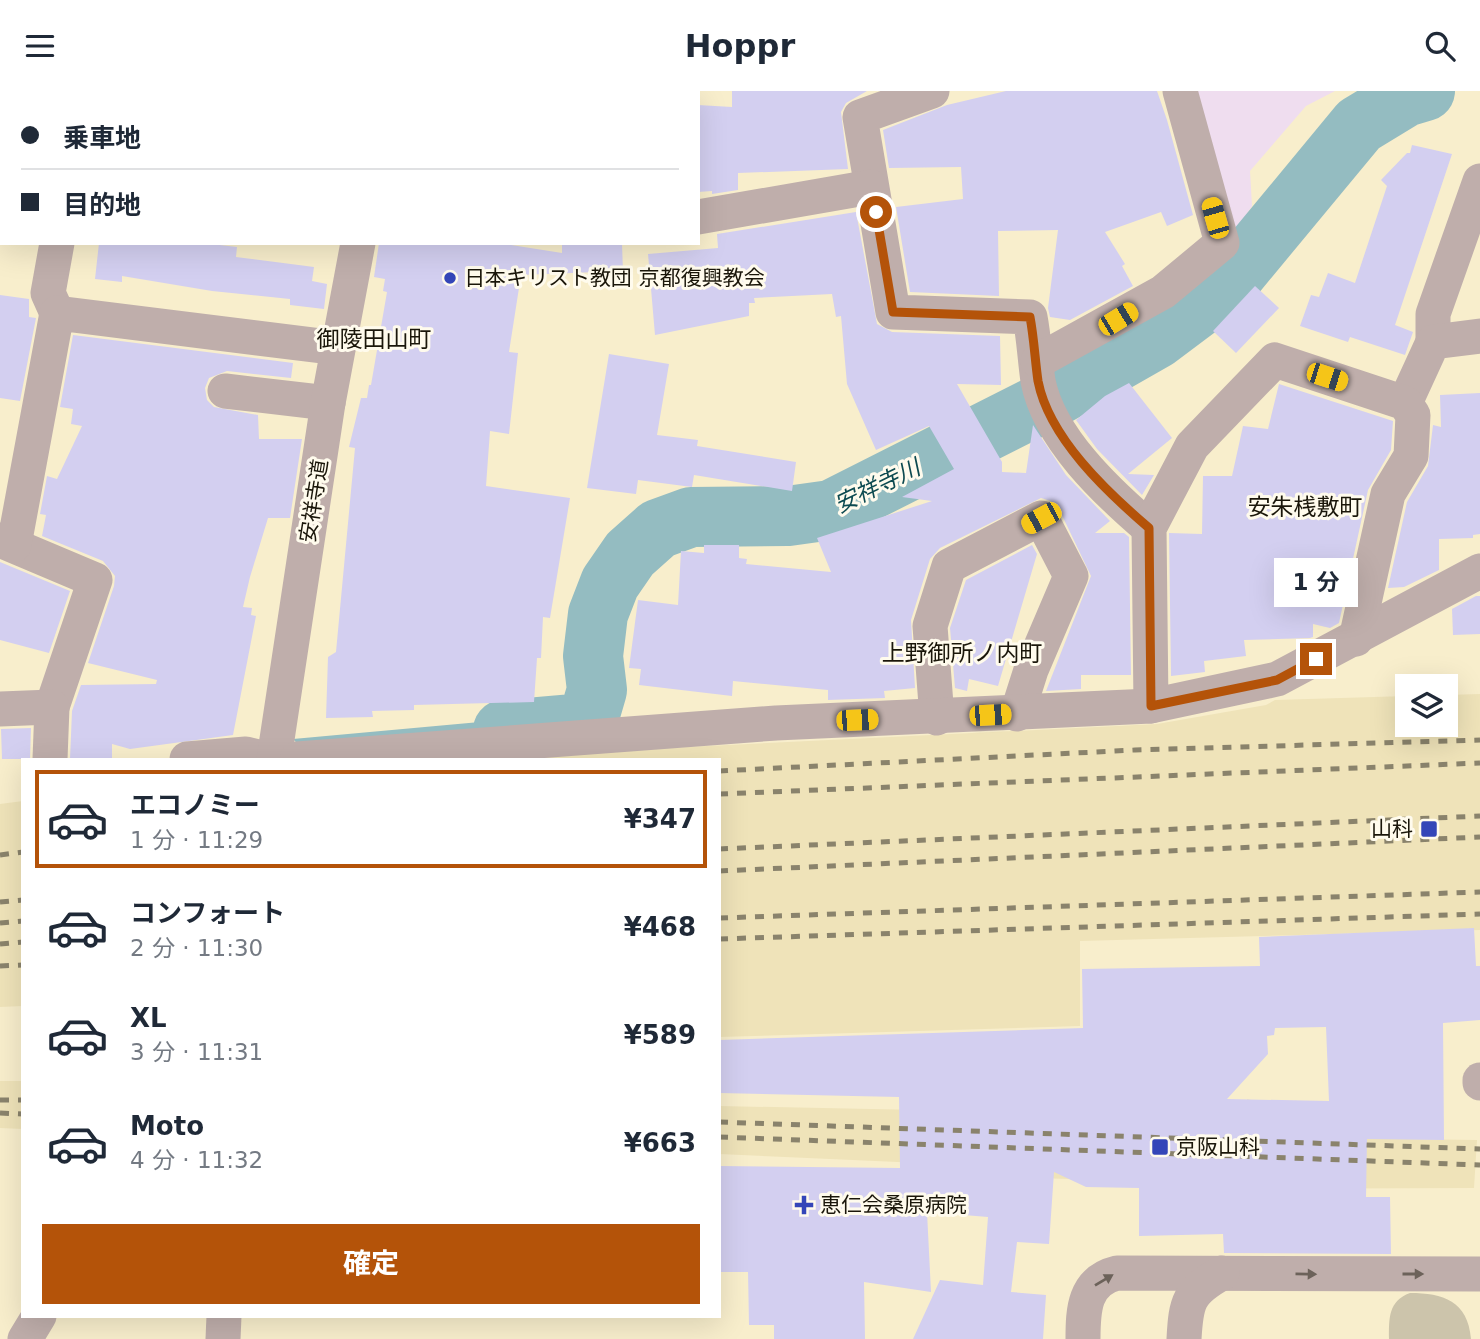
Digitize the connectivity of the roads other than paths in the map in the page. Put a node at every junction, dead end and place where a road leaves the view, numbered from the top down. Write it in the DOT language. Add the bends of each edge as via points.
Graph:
graph roads {
  1 [pos="932,91"];
  2 [pos="1180,91"];
  3 [pos="1480,181"];
  4 [pos="871,187"];
  5 [pos="700,217"];
  6 [pos="57,245"];
  7 [pos="358,245"];
  8 [pos="57,313"];
  9 [pos="1480,336"];
  10 [pos="1433,342"];
  11 [pos="338,348"];
  12 [pos="1038,371"];
  13 [pos="225,391"];
  14 [pos="328,403"];
  15 [pos="1405,403"];
  16 [pos="1149,528"];
  17 [pos="7,543"];
  18 [pos="1480,571"];
  19 [pos="1356,639"];
  20 [pos="1151,706"];
  21 [pos="52,707"];
  22 [pos="0,709"];
  23 [pos="1017,714"];
  24 [pos="937,717"];
  25 [pos="50,758"];
  26 [pos="199,758"];
  27 [pos="263,758"];
  28 [pos="274,758"];
  29 [pos="310,758"];
  30 [pos="1222,1273"];
  31 [pos="1480,1274"];
  32 [pos="38,1318"];
  33 [pos="224,1318"];
  34 [pos="25,1339"];
  35 [pos="223,1339"];
  36 [pos="1083,1339"];
  37 [pos="1184,1339"];
  1 -- 4 [label="street" via="860,117"];
  2 -- 12 [label="street" via="1222,243 1163,292"];
  3 -- 10 [label="street" via="1433,314"];
  4 -- 5 [label="street"];
  4 -- 12 [label="street" via="893,312 1030,317"];
  6 -- 8 [label="street" via="48,293"];
  7 -- 11 [label="street, 安祥寺道"];
  8 -- 11 [label="street"];
  8 -- 17 [label="street"];
  9 -- 10 [label="street"];
  10 -- 15 [label="street"];
  11 -- 14 [label="street, 安祥寺道"];
  12 -- 16 [label="street" via="1055,428 1114,498"];
  13 -- 14 [label="street"];
  14 -- 28 [label="street, 安祥寺道"];
  15 -- 16 [label="street" via="1275,360 1192,446"];
  15 -- 19 [label="street" via="1412,415 1411,456 1388,494"];
  16 -- 20 [label="street"];
  17 -- 21 [label="street" via="95,579"];
  18 -- 19 [label="street"];
  19 -- 20 [label="street" via="1277,680"];
  20 -- 23 [label="street"];
  21 -- 22 [label="street"];
  21 -- 25 [label="street"];
  23 -- 24 [label="street"];
  23 -- 24 [label="street" via="1071,576 1041,518 949,566 930,626"];
  24 -- 29 [label="street" via="776,723"];
  26 -- 27 [label="street" via="246,754"];
  30 -- 31 [label="street, one-way"];
  36 -- 30 [label="street, one-way" via="1085,1300 1107,1275"];
  30 -- 37 [label="street" via="1190,1296"];
  32 -- 34 [label="street"];
  33 -- 35 [label="street"];
}
